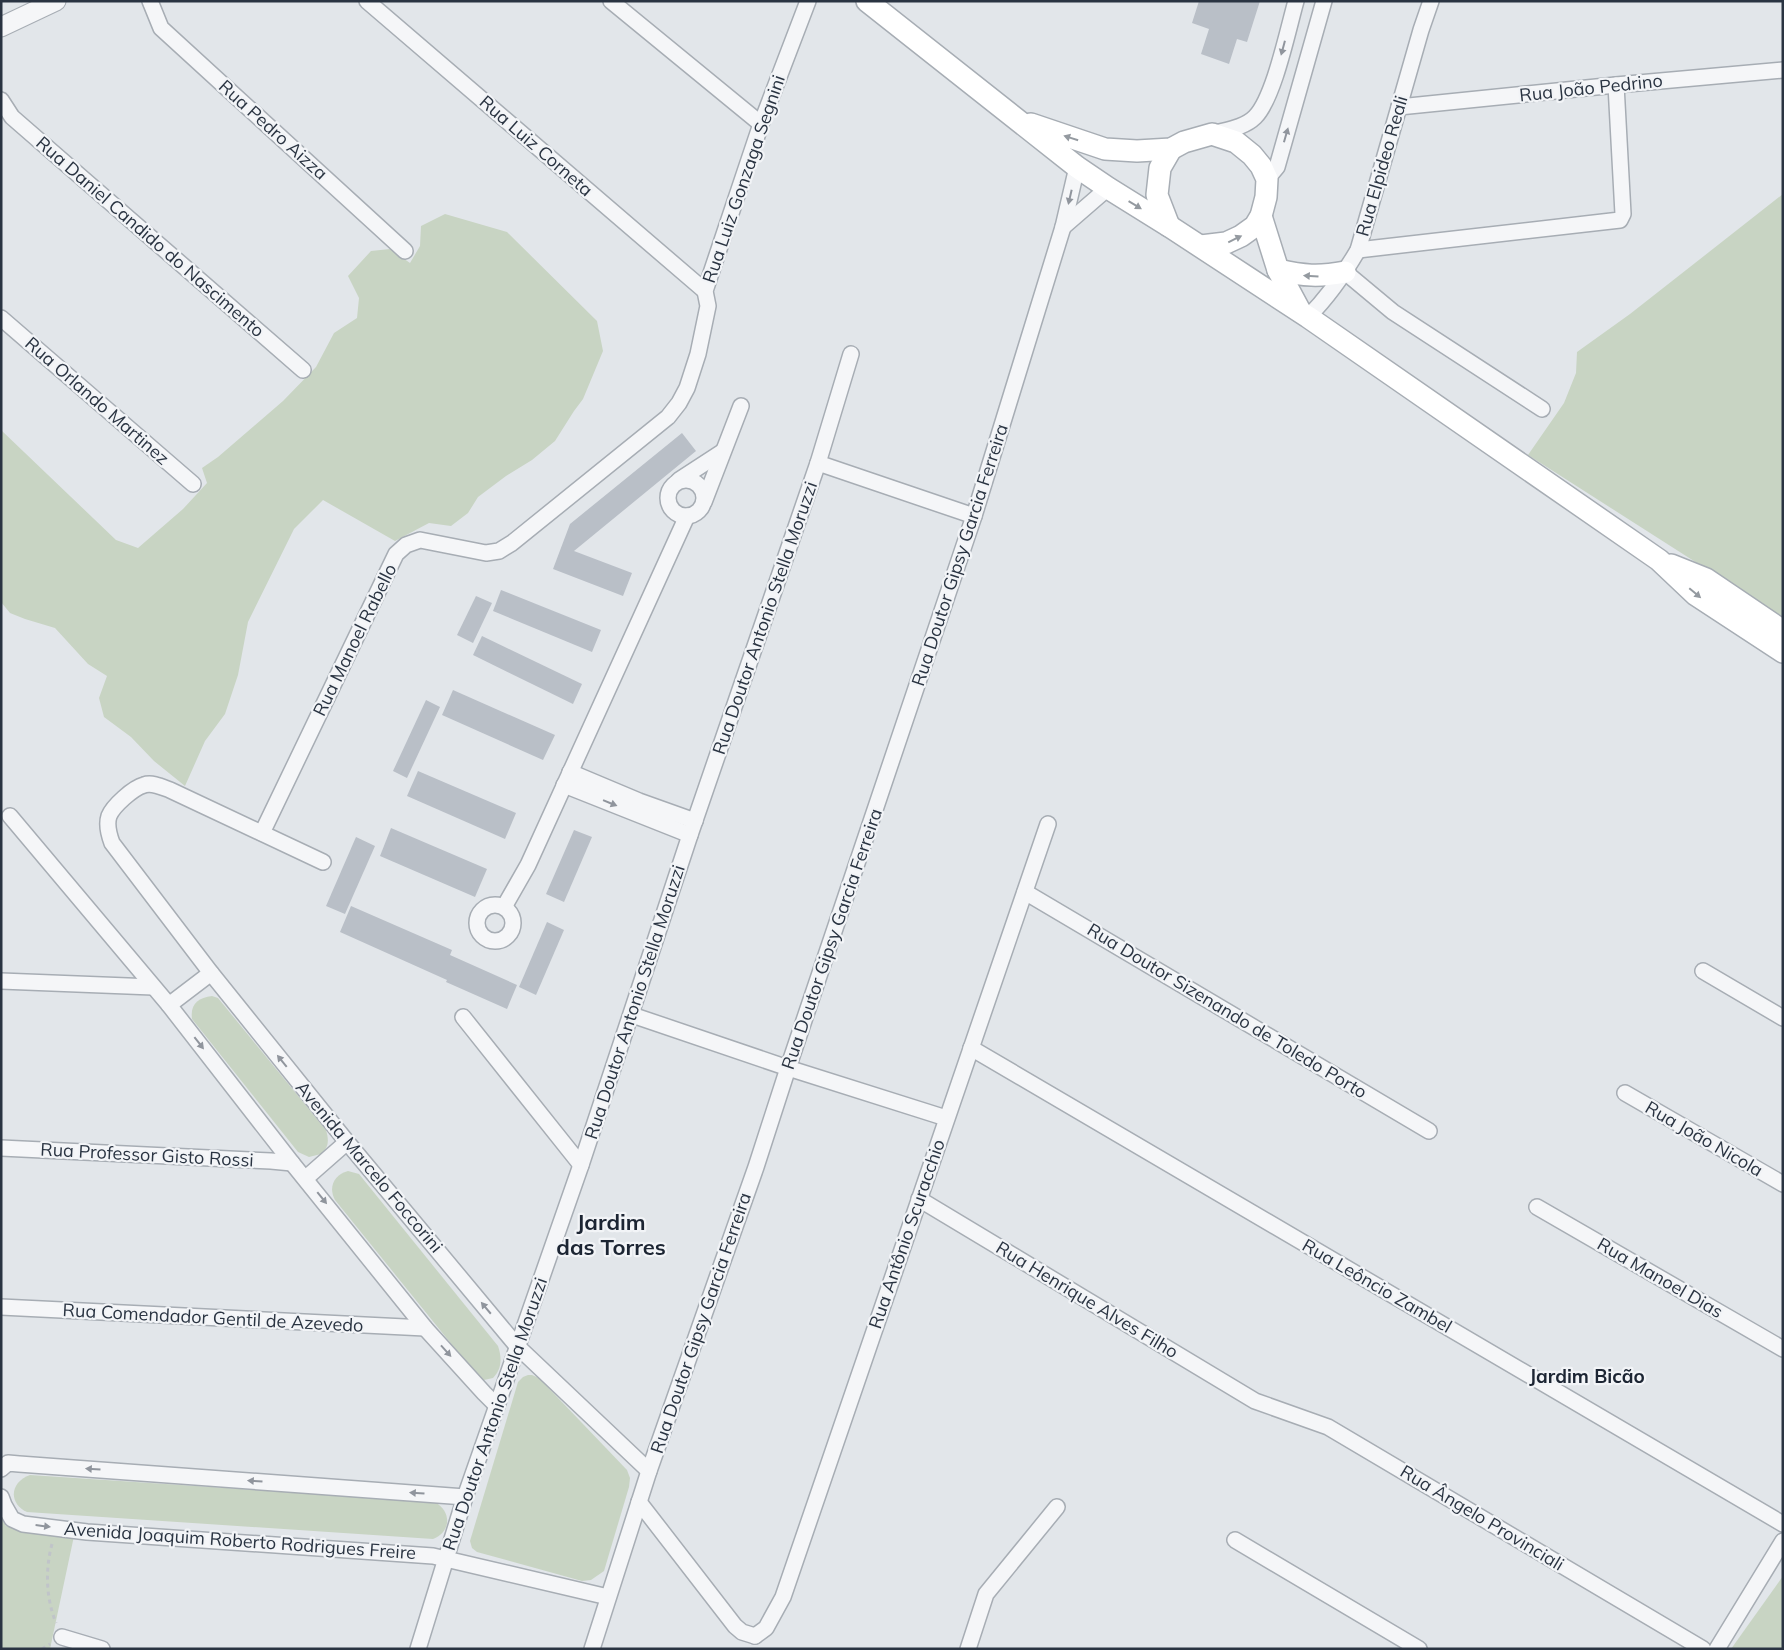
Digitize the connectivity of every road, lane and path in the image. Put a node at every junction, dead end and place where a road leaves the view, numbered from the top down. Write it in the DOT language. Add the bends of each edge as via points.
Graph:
graph roads {
  1 [pos="56,1"];
  2 [pos="150,1"];
  3 [pos="367,1"];
  4 [pos="611,1"];
  5 [pos="808,1"];
  6 [pos="867,1"];
  7 [pos="1296,1"];
  8 [pos="1324,1"];
  9 [pos="1431,1"];
  10 [pos="1,28"];
  11 [pos="1783,70"];
  12 [pos="1616,85"];
  13 [pos="1,100"];
  14 [pos="1399,107"];
  15 [pos="1019,120"];
  16 [pos="761,124"];
  17 [pos="1212,134"];
  18 [pos="1105,148"];
  19 [pos="1171,150"];
  20 [pos="1077,167"];
  21 [pos="1267,179"];
  22 [pos="1108,188"];
  23 [pos="1262,216"];
  24 [pos="1169,226"];
  25 [pos="1063,228"];
  26 [pos="1201,246"];
  27 [pos="1358,250"];
  28 [pos="405,251"];
  29 [pos="1278,270"];
  30 [pos="1345,272"];
  31 [pos="705,291"];
  32 [pos="1304,315"];
  33 [pos="1,318"];
  34 [pos="851,354"];
  35 [pos="303,370"];
  36 [pos="688,388"];
  37 [pos="741,406"];
  38 [pos="1542,409"];
  39 [pos="722,452"];
  40 [pos="818,463"];
  41 [pos="678,481"];
  42 [pos="193,484"];
  43 [pos="703,504"];
  44 [pos="687,516"];
  45 [pos="974,516"];
  46 [pos="1659,560"];
  47 [pos="1783,631"];
  48 [pos="1783,652"];
  49 [pos="567,778"];
  50 [pos="10,816"];
  51 [pos="1048,824"];
  52 [pos="693,828"];
  53 [pos="262,833"];
  54 [pos="323,862"];
  55 [pos="1025,892"];
  56 [pos="504,907"];
  57 [pos="1703,971"];
  58 [pos="211,973"];
  59 [pos="1,981"];
  60 [pos="153,987"];
  61 [pos="169,1005"];
  62 [pos="632,1015"];
  63 [pos="463,1017"];
  64 [pos="1783,1018"];
  65 [pos="971,1048"];
  66 [pos="788,1068"];
  67 [pos="1625,1093"];
  68 [pos="946,1118"];
  69 [pos="1429,1131"];
  70 [pos="347,1142"];
  71 [pos="1,1148"];
  72 [pos="292,1163"];
  73 [pos="581,1165"];
  74 [pos="306,1178"];
  75 [pos="1783,1184"];
  76 [pos="919,1199"];
  77 [pos="1537,1207"];
  78 [pos="1,1307"];
  79 [pos="426,1328"];
  80 [pos="517,1346"];
  81 [pos="1783,1349"];
  82 [pos="1256,1401"];
  83 [pos="497,1406"];
  84 [pos="1,1468"];
  85 [pos="649,1470"];
  86 [pos="465,1497"];
  87 [pos="1,1498"];
  88 [pos="639,1502"];
  89 [pos="1057,1508"];
  90 [pos="1783,1524"];
  91 [pos="1234,1540"];
  92 [pos="56,1541"];
  93 [pos="1783,1541"];
  94 [pos="447,1558"];
  95 [pos="608,1596"];
  96 [pos="62,1637"];
  97 [pos="755,1642"];
  98 [pos="102,1649"];
  99 [pos="418,1649"];
  100 [pos="592,1649"];
  101 [pos="968,1649"];
  102 [pos="1419,1649"];
  103 [pos="1702,1649"];
  104 [pos="1717,1649"];
  1 -- 10 [label="street"];
  2 -- 28 [label="street, Rua Pedro Aizza" via="161,28"];
  3 -- 31 [label="street, Rua Luiz Corneta"];
  4 -- 16 [label="street"];
  5 -- 16 [label="street, Rua Luiz Gonzaga Segnini"];
  6 -- 15 [label="main road"];
  7 -- 17 [label="street, one-way" via="1271,91 1255,117"];
  21 -- 8 [label="street, one-way" via="1277,166"];
  9 -- 14 [label="street, Rua Elpideo Reali"];
  11 -- 12 [label="street, Rua João Pedrino"];
  12 -- 14 [label="street, Rua João Pedrino"];
  12 -- 27 [label="street" via="1623,216 1618,221"];
  13 -- 35 [label="street, Rua Daniel Candido do Nascimento" via="12,117"];
  14 -- 27 [label="street, Rua Elpideo Reali"];
  18 -- 15 [label="main road, one-way"];
  15 -- 20 [label="main road"];
  16 -- 31 [label="street, Rua Luiz Gonzaga Segnini"];
  17 -- 19 [label="main road" via="1184,142"];
  17 -- 21 [label="main road" via="1236,142 1252,155"];
  18 -- 19 [label="main road"];
  18 -- 20 [label="main road"];
  19 -- 24 [label="main road" via="1160,168 1157,195"];
  20 -- 22 [label="main road"];
  20 -- 25 [label="street, Rua Doutor Gipsy Garcia Ferreira, one-way"];
  21 -- 23 [label="main road"];
  22 -- 24 [label="main road, one-way"];
  22 -- 25 [label="street"];
  26 -- 23 [label="main road, one-way" via="1226,243 1242,236"];
  23 -- 29 [label="main road"];
  24 -- 26 [label="main road"];
  25 -- 45 [label="street, Rua Doutor Gipsy Garcia Ferreira"];
  26 -- 32 [label="main road"];
  27 -- 30 [label="street, Rua Elpideo Reali"];
  30 -- 29 [label="main road, one-way" via="1321,276"];
  29 -- 32 [label="main road"];
  30 -- 32 [label="street, Rua Elpideo Reali" via="1318,306"];
  30 -- 38 [label="street" via="1393,312"];
  31 -- 36 [label="street, Rua Luiz Gonzaga Segnini" via="708,306 704,333"];
  32 -- 46 [label="main road"];
  33 -- 42 [label="street, Rua Orlando Martinez"];
  34 -- 40 [label="street, Rua Doutor Antonio Stella Moruzzi"];
  36 -- 53 [label="street, Rua Manoel Rabello" via="668,417 498,551 486,553 420,540 406,545 396,554"];
  37 -- 39 [label="street"];
  39 -- 41 [label="street"];
  39 -- 43 [label="street"];
  40 -- 45 [label="street"];
  40 -- 52 [label="street, Rua Doutor Antonio Stella Moruzzi"];
  41 -- 43 [label="street" via="685,479 698,484 704,497"];
  41 -- 44 [label="street" via="669,490 669,504 673,511"];
  43 -- 44 [label="street" via="700,510"];
  44 -- 49 [label="street"];
  45 -- 66 [label="street, Rua Doutor Gipsy Garcia Ferreira"];
  46 -- 47 [label="main road" via="1706,579"];
  46 -- 48 [label="main road, one-way" via="1696,595"];
  49 -- 52 [label="street" via="639,801"];
  49 -- 56 [label="street" via="528,865"];
  50 -- 60 [label="street"];
  51 -- 55 [label="street, Rua Antônio Scuracchio"];
  52 -- 62 [label="street, Rua Doutor Antonio Stella Moruzzi"];
  53 -- 54 [label="street"];
  53 -- 58 [label="street, Avenida Marcelo Foccorini" via="153,784 144,784 125,796 110,815 108,833 112,843"];
  55 -- 65 [label="street, Rua Antônio Scuracchio"];
  55 -- 69 [label="street, Rua Doutor Sizenando de Toledo Porto"];
  57 -- 64 [label="street"];
  58 -- 61 [label="street"];
  70 -- 58 [label="street, Avenida Marcelo Foccorini, one-way"];
  59 -- 60 [label="street"];
  60 -- 61 [label="street"];
  61 -- 72 [label="street, one-way"];
  62 -- 66 [label="street"];
  62 -- 73 [label="street, Rua Doutor Antonio Stella Moruzzi"];
  63 -- 73 [label="street"];
  65 -- 68 [label="street, Rua Antônio Scuracchio"];
  65 -- 90 [label="street, Rua Leôncio Zambel"];
  66 -- 68 [label="street"];
  66 -- 85 [label="street, Rua Doutor Gipsy Garcia Ferreira"];
  67 -- 75 [label="street, Rua João Nicola"];
  68 -- 76 [label="street, Rua Antônio Scuracchio"];
  70 -- 74 [label="street"];
  80 -- 70 [label="street, Avenida Marcelo Foccorini, one-way"];
  71 -- 72 [label="street, Rua Professor Gisto Rossi"];
  72 -- 74 [label="street"];
  73 -- 80 [label="street, Rua Doutor Antonio Stella Moruzzi"];
  74 -- 79 [label="street, one-way"];
  76 -- 82 [label="street, Rua Henrique Alves Filho"];
  76 -- 97 [label="street, Rua Antônio Scuracchio" via="783,1597"];
  77 -- 81 [label="street, Rua Manoel Dias"];
  78 -- 79 [label="street, Rua Comendador Gentil de Azevedo"];
  79 -- 83 [label="street, one-way"];
  80 -- 83 [label="street, Rua Doutor Antonio Stella Moruzzi"];
  80 -- 85 [label="street, Avenida Marcelo Foccorini"];
  82 -- 103 [label="street, Rua Ângelo Provinciali" via="1328,1427"];
  83 -- 86 [label="street, Rua Doutor Antonio Stella Moruzzi"];
  86 -- 84 [label="street, one-way" via="8,1463"];
  85 -- 88 [label="street, Rua Doutor Gipsy Garcia Ferreira"];
  86 -- 94 [label="street, Rua Doutor Antonio Stella Moruzzi"];
  87 -- 94 [label="street, Avenida Joaquim Roberto Rodrigues Freire, one-way" via="12,1519 23,1524 87,1532"];
  88 -- 95 [label="street, Rua Doutor Gipsy Garcia Ferreira"];
  88 -- 97 [label="street" via="735,1626"];
  89 -- 101 [label="street" via="986,1594"];
  91 -- 102 [label="street"];
  92 -- 96 [label="path" via="50,1552 47,1580 50,1608"];
  93 -- 104 [label="street"];
  94 -- 95 [label="street, Avenida Joaquim Roberto Rodrigues Freire"];
  94 -- 99 [label="street, Rua Doutor Antonio Stella Moruzzi"];
  95 -- 100 [label="street, Rua Doutor Gipsy Garcia Ferreira"];
  96 -- 98 [label="street"];
}
